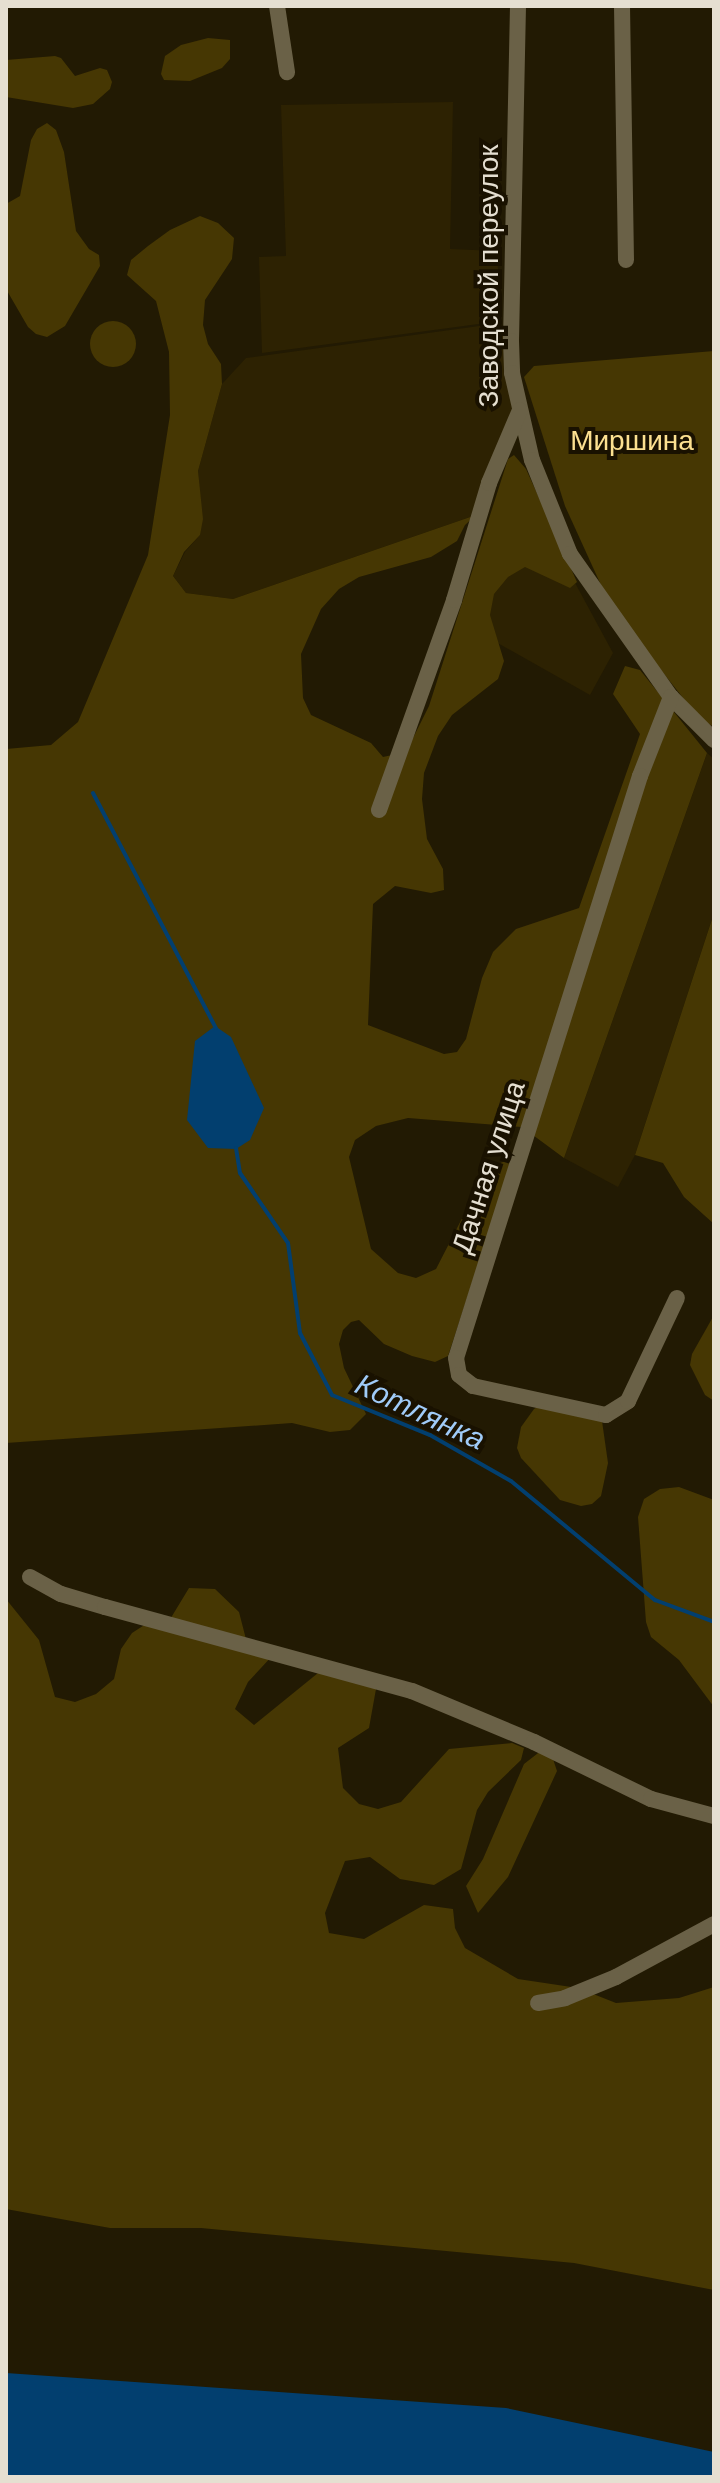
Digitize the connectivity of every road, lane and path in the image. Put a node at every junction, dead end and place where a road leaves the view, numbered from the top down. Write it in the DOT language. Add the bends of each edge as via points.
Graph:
graph roads {
  1 [pos="277,6"];
  2 [pos="518,6"];
  3 [pos="622,6"];
  4 [pos="287,72"];
  5 [pos="626,260"];
  6 [pos="520,410"];
  7 [pos="671,697"];
  8 [pos="714,740"];
  9 [pos="379,810"];
  10 [pos="677,1298"];
  11 [pos="30,1577"];
  12 [pos="714,1816"];
  13 [pos="714,1924"];
  14 [pos="538,2003"];
  1 -- 4 [label="street"];
  2 -- 6 [label="street, Заводской переулок" via="511,341"];
  3 -- 5 [label="street"];
  6 -- 7 [label="street" via="540,486 570,554"];
  6 -- 9 [label="street, Заводской переулок" via="489,483 454,600"];
  7 -- 8 [label="street"];
  7 -- 10 [label="street, Дачная улица" via="640,776 460,1343 459,1375 473,1386 606,1415 628,1401"];
  11 -- 12 [label="street" via="61,1594 412,1691 651,1799"];
  13 -- 14 [label="street" via="616,1977"];
}
